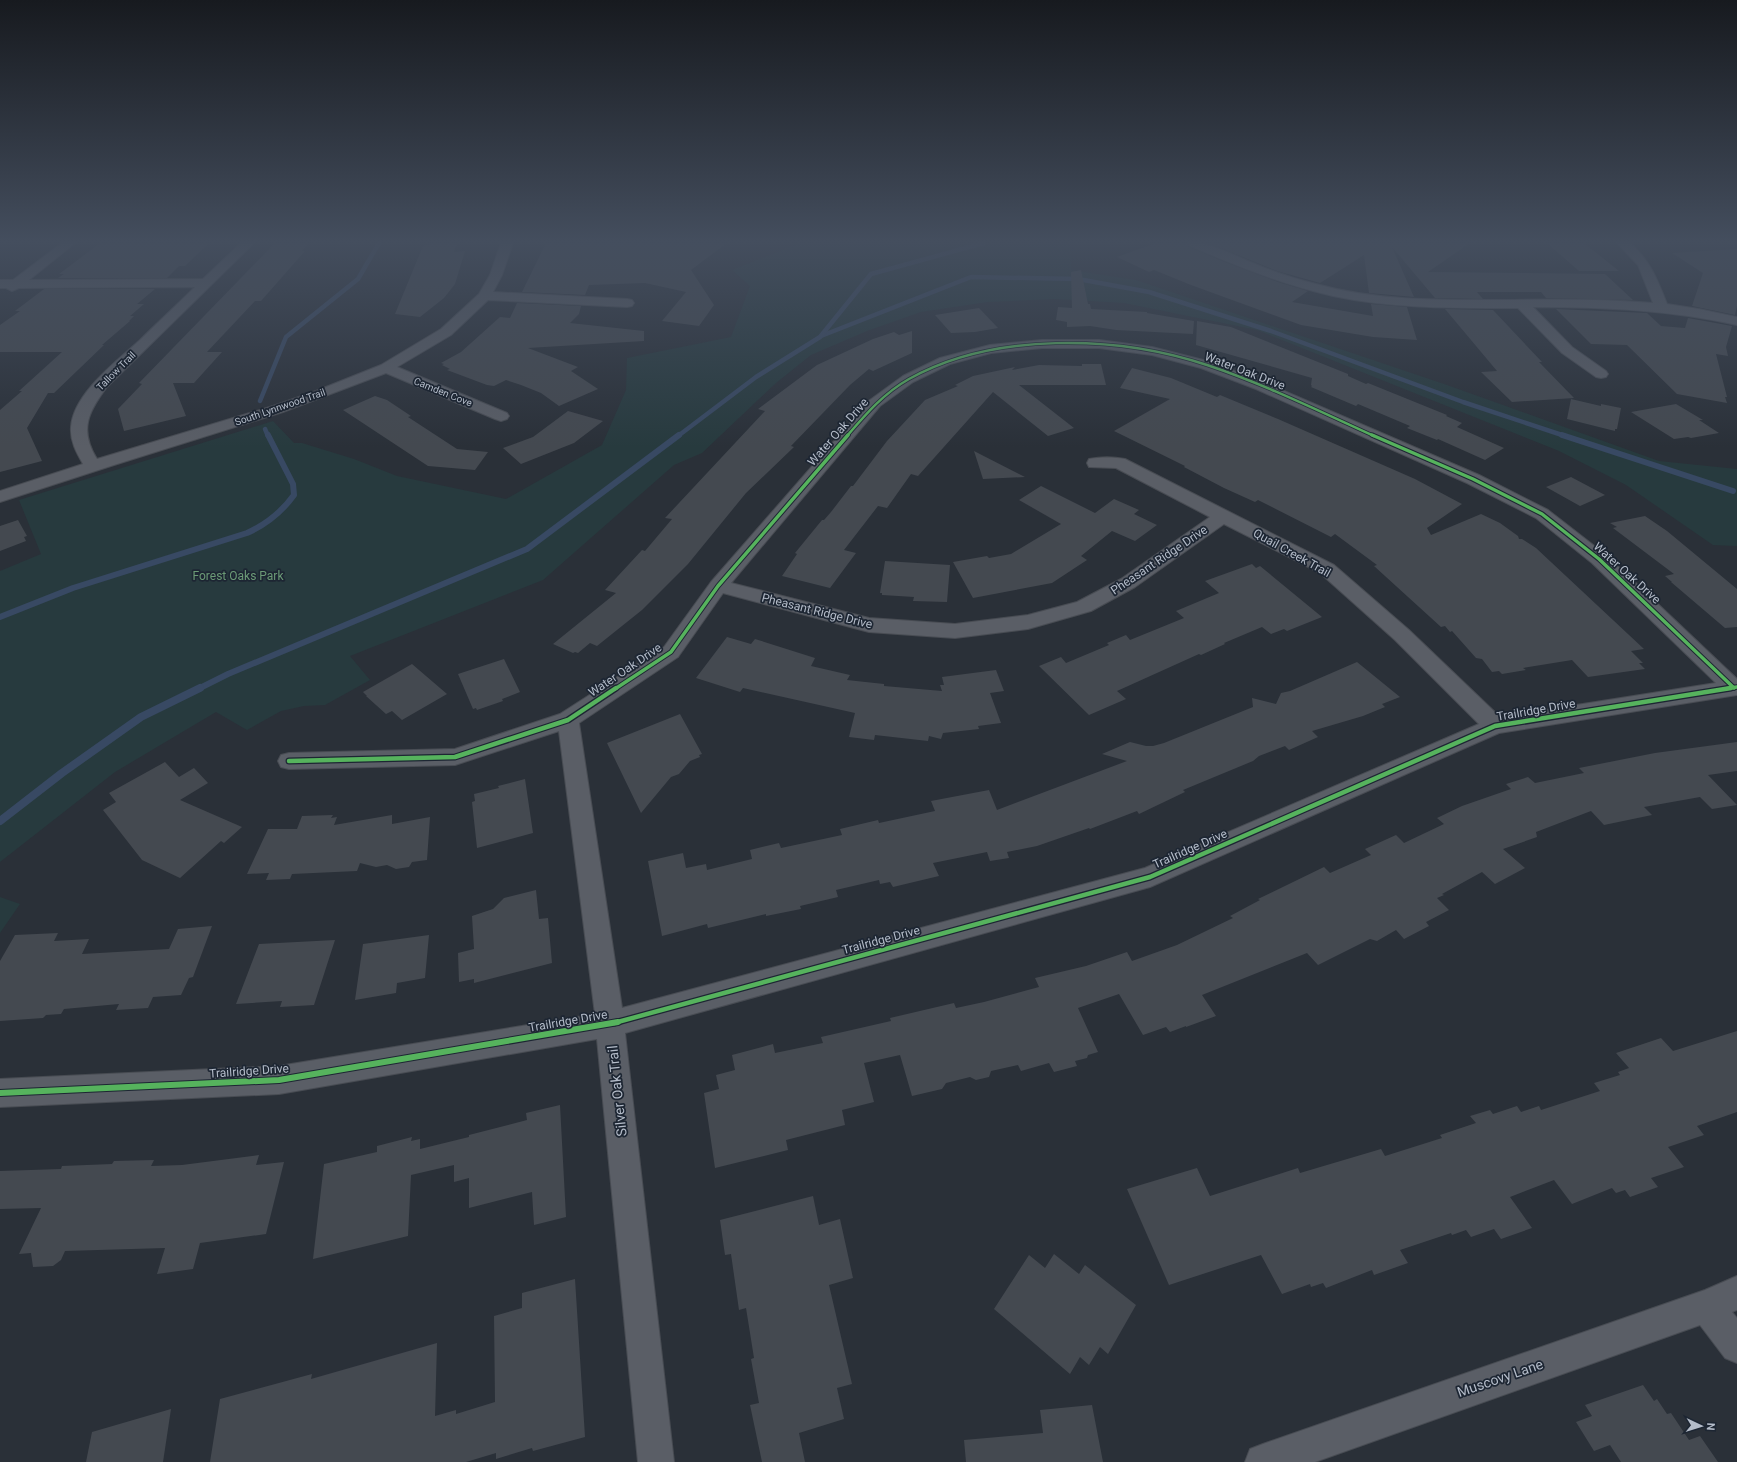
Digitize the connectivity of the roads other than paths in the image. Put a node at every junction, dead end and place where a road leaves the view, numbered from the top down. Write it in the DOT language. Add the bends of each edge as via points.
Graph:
graph roads {
  1 [pos="177,311"];
  2 [pos="470,311"];
  3 [pos="1529,311"];
  4 [pos="1689,311"];
  5 [pos="1737,321"];
  6 [pos="386,368"];
  7 [pos="1601,374"];
  8 [pos="501,416"];
  9 [pos="1095,463"];
  10 [pos="93,466"];
  11 [pos="0,497"];
  12 [pos="1223,516"];
  13 [pos="718,586"];
  14 [pos="1736,687"];
  15 [pos="568,720"];
  16 [pos="1495,726"];
  17 [pos="289,761"];
  18 [pos="610,1024"];
  19 [pos="0,1092"];
  20 [pos="1722,1299"];
  21 [pos="1737,1346"];
  22 [pos="656,1462"];
  23 [pos="1263,1462"];
  1 -- 10 [label="street, Tallow Trail" via="102,384 85,405 78,428 81,445"];
  2 -- 6 [label="street, South Lynnwood Trail" via="446,332"];
  3 -- 7 [label="street" via="1567,350"];
  4 -- 5 [label="street"];
  6 -- 8 [label="street, Camden Cove"];
  6 -- 10 [label="street, South Lynnwood Trail" via="196,441"];
  9 -- 12 [label="street, Quail Creek Trail" via="1119,463"];
  10 -- 11 [label="street, South Lynnwood Trail"];
  12 -- 13 [label="street, Pheasant Ridge Drive" via="1128,583 1084,607 1028,622 955,631 870,625"];
  12 -- 16 [label="street, Quail Creek Trail" via="1327,569 1402,635"];
  13 -- 14 [label="street, Water Oak Drive" via="875,403 908,379 945,361 990,349 1042,344 1099,344 1152,351 1206,365 1261,386 1473,479 1542,514 1599,559"];
  13 -- 15 [label="street, Water Oak Drive" via="670,652"];
  14 -- 16 [label="street, Trailridge Drive"];
  15 -- 17 [label="street, Water Oak Drive" via="455,757"];
  15 -- 18 [label="street, Silver Oak Trail"];
  16 -- 18 [label="street, Trailridge Drive" via="1150,877"];
  18 -- 19 [label="street, Trailridge Drive" via="279,1080"];
  18 -- 22 [label="street, Silver Oak Trail"];
  20 -- 21 [label="street"];
  20 -- 23 [label="street, Muscovy Lane"];
}
